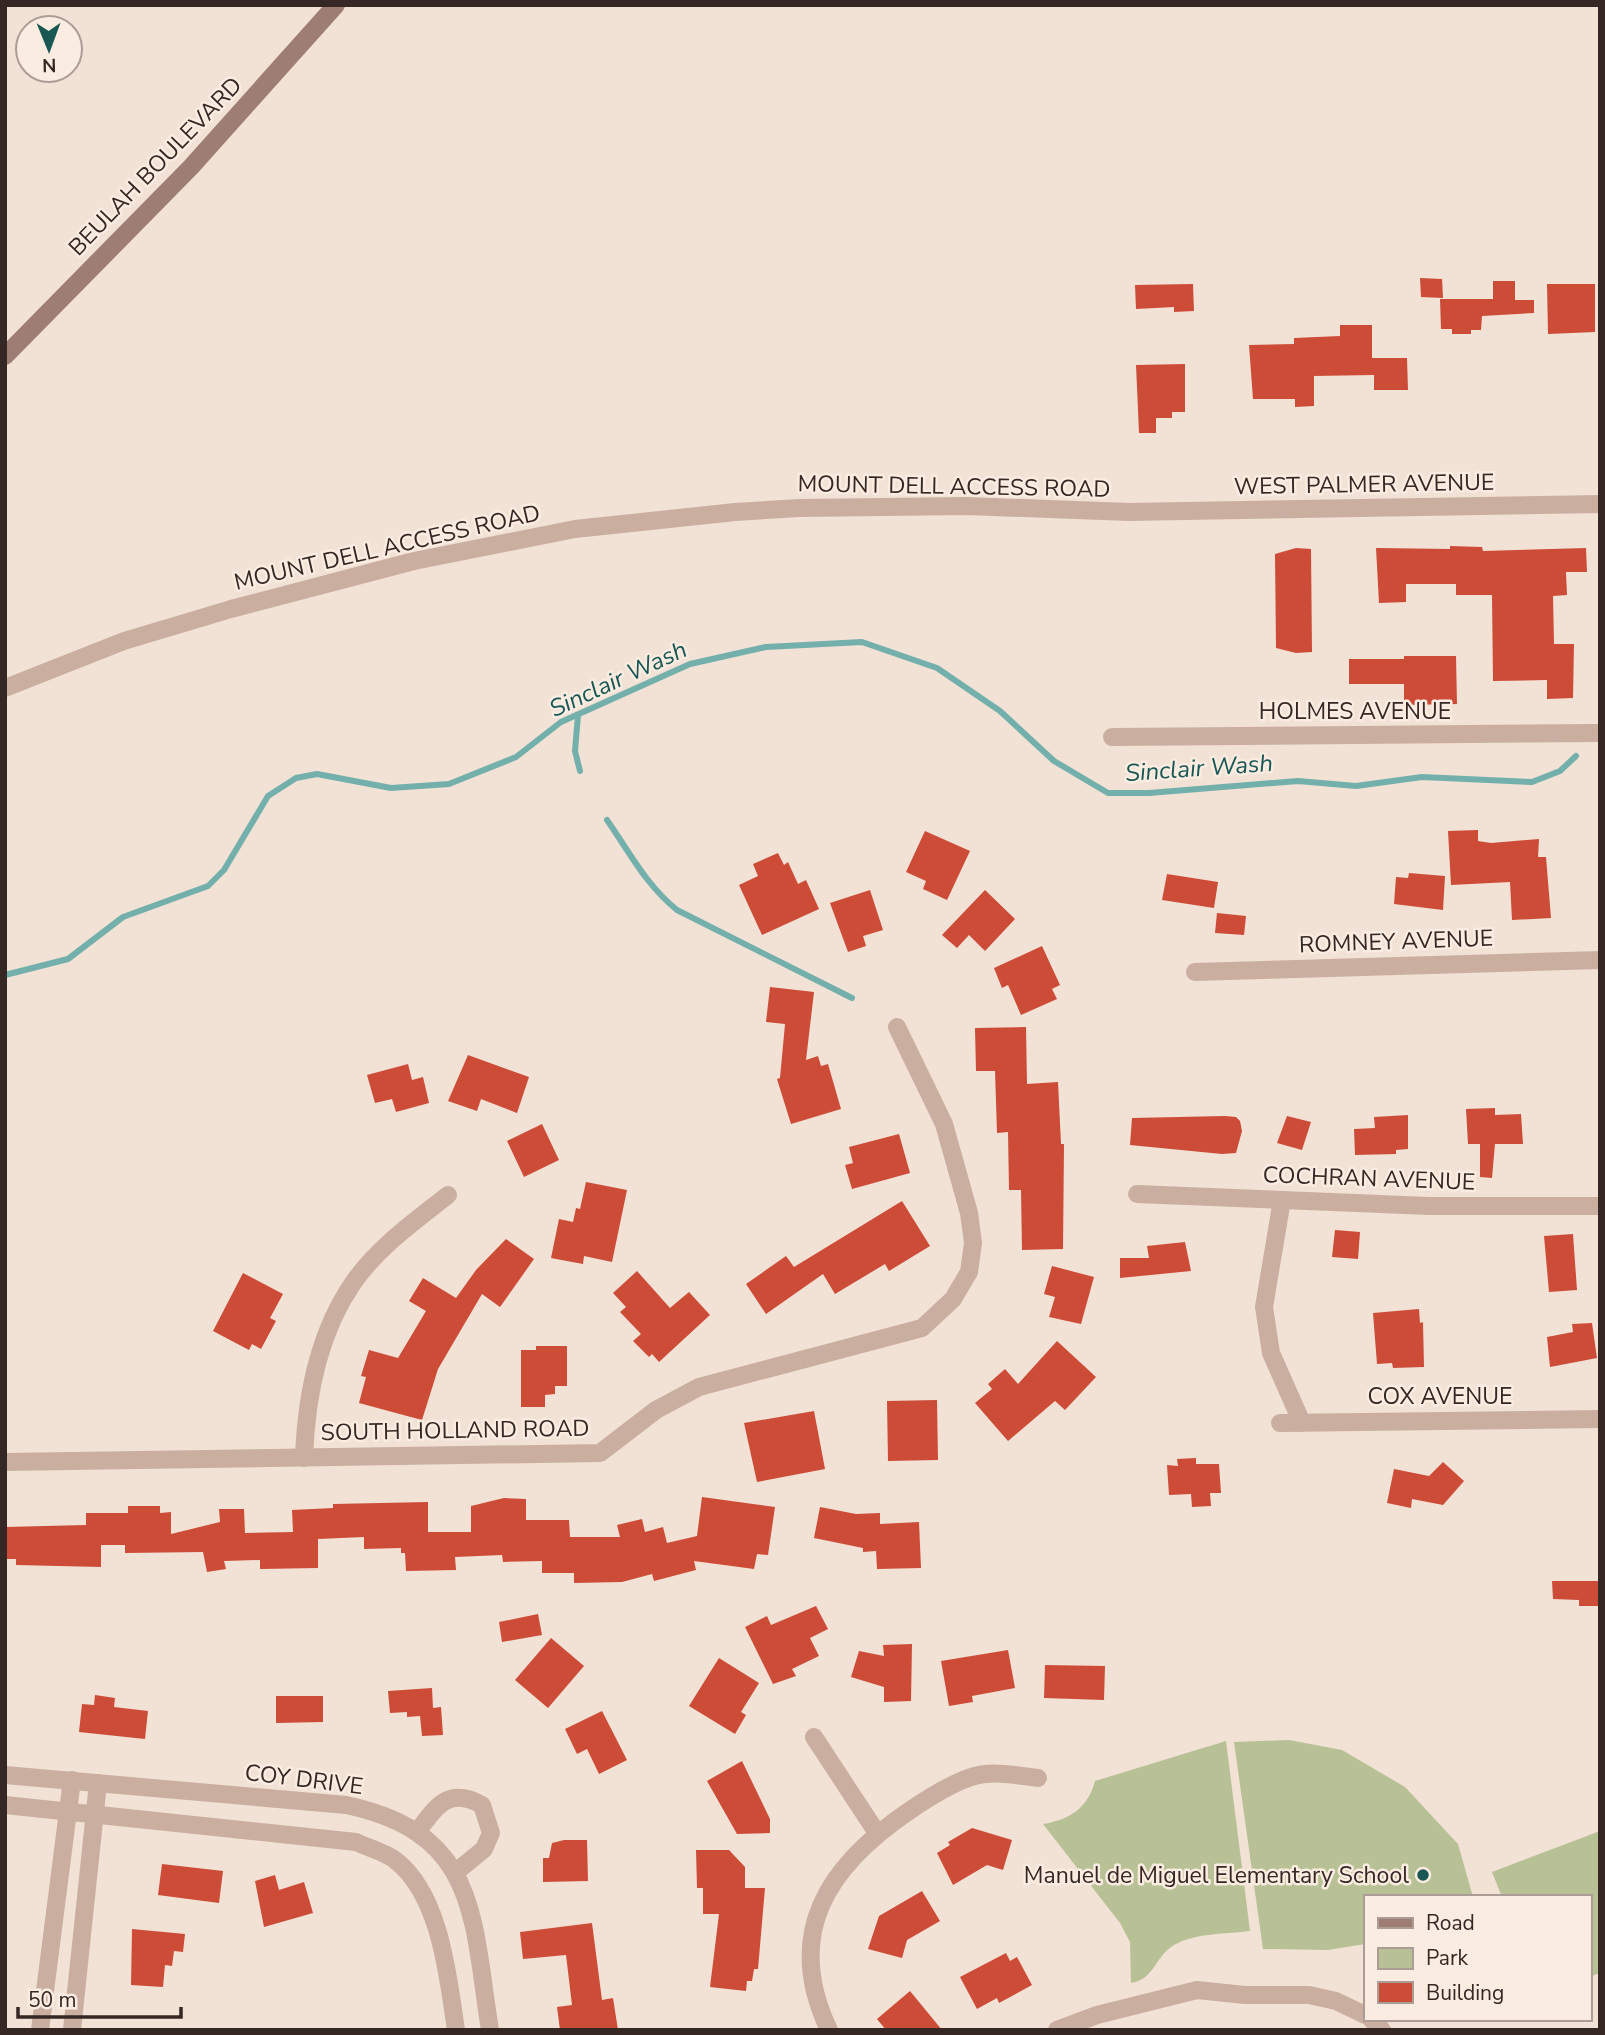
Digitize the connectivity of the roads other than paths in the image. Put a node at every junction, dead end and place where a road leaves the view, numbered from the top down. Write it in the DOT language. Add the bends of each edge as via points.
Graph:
graph roads {
  1 [pos="336,5"];
  2 [pos="5,356"];
  3 [pos="1600,504"];
  4 [pos="1129,512"];
  5 [pos="5,688"];
  6 [pos="1600,733"];
  7 [pos="1112,737"];
  8 [pos="1600,960"];
  9 [pos="1195,972"];
  10 [pos="897,1027"];
  11 [pos="1137,1194"];
  12 [pos="448,1195"];
  13 [pos="1282,1200"];
  14 [pos="1600,1206"];
  15 [pos="1600,1419"];
  16 [pos="1280,1423"];
  17 [pos="1302,1423"];
  18 [pos="304,1458"];
  19 [pos="5,1462"];
  20 [pos="814,1737"];
  21 [pos="5,1775"];
  22 [pos="1038,1777"];
  23 [pos="72,1780"];
  24 [pos="98,1783"];
  25 [pos="5,1805"];
  26 [pos="68,1811"];
  27 [pos="95,1814"];
  28 [pos="416,1832"];
  29 [pos="877,1833"];
  30 [pos="456,1872"];
  31 [pos="1364,2015"];
  32 [pos="40,2030"];
  33 [pos="72,2030"];
  34 [pos="456,2030"];
  35 [pos="490,2030"];
  36 [pos="829,2030"];
  37 [pos="1057,2030"];
  1 -- 2 [label="main road, BEULAH BOULEVARD" via="191,166"];
  3 -- 4 [label="street, WEST PALMER AVENUE"];
  4 -- 5 [label="street, MOUNT DELL ACCESS ROAD" via="967,506 799,508 575,529 414,561 231,609 124,642"];
  6 -- 7 [label="street, HOLMES AVENUE"];
  8 -- 9 [label="street, ROMNEY AVENUE"];
  10 -- 18 [label="street, SOUTH HOLLAND ROAD" via="944,1124 973,1244 969,1272 953,1299 922,1328 699,1387 656,1410 600,1453"];
  11 -- 13 [label="street, COCHRAN AVENUE"];
  12 -- 18 [label="street" via="396,1236 353,1282 330,1328 311,1387"];
  13 -- 14 [label="street, COCHRAN AVENUE"];
  13 -- 17 [label="street" via="1264,1307 1271,1353"];
  15 -- 17 [label="street, COX AVENUE"];
  16 -- 17 [label="street, COX AVENUE"];
  18 -- 19 [label="street, SOUTH HOLLAND ROAD"];
  20 -- 29 [label="street"];
  21 -- 23 [label="street, COY DRIVE"];
  22 -- 29 [label="street" via="984,1773 932,1796"];
  23 -- 24 [label="street, COY DRIVE"];
  23 -- 26 [label="street"];
  24 -- 27 [label="street"];
  24 -- 28 [label="street, COY DRIVE" via="346,1805"];
  25 -- 26 [label="street"];
  26 -- 27 [label="street"];
  26 -- 32 [label="street"];
  27 -- 33 [label="street"];
  27 -- 34 [label="street" via="356,1843 394,1859 420,1891 437,1929"];
  28 -- 30 [label="street, COY DRIVE" via="436,1847"];
  28 -- 30 [label="street" via="438,1806 453,1797 469,1797 482,1805 491,1833 484,1849"];
  29 -- 36 [label="street" via="839,1872 824,1900 809,1953 810,1983"];
  30 -- 35 [label="street, COY DRIVE" via="468,1898"];
  31 -- 37 [label="street" via="1309,1994 1198,1990 1097,2015"];
}
